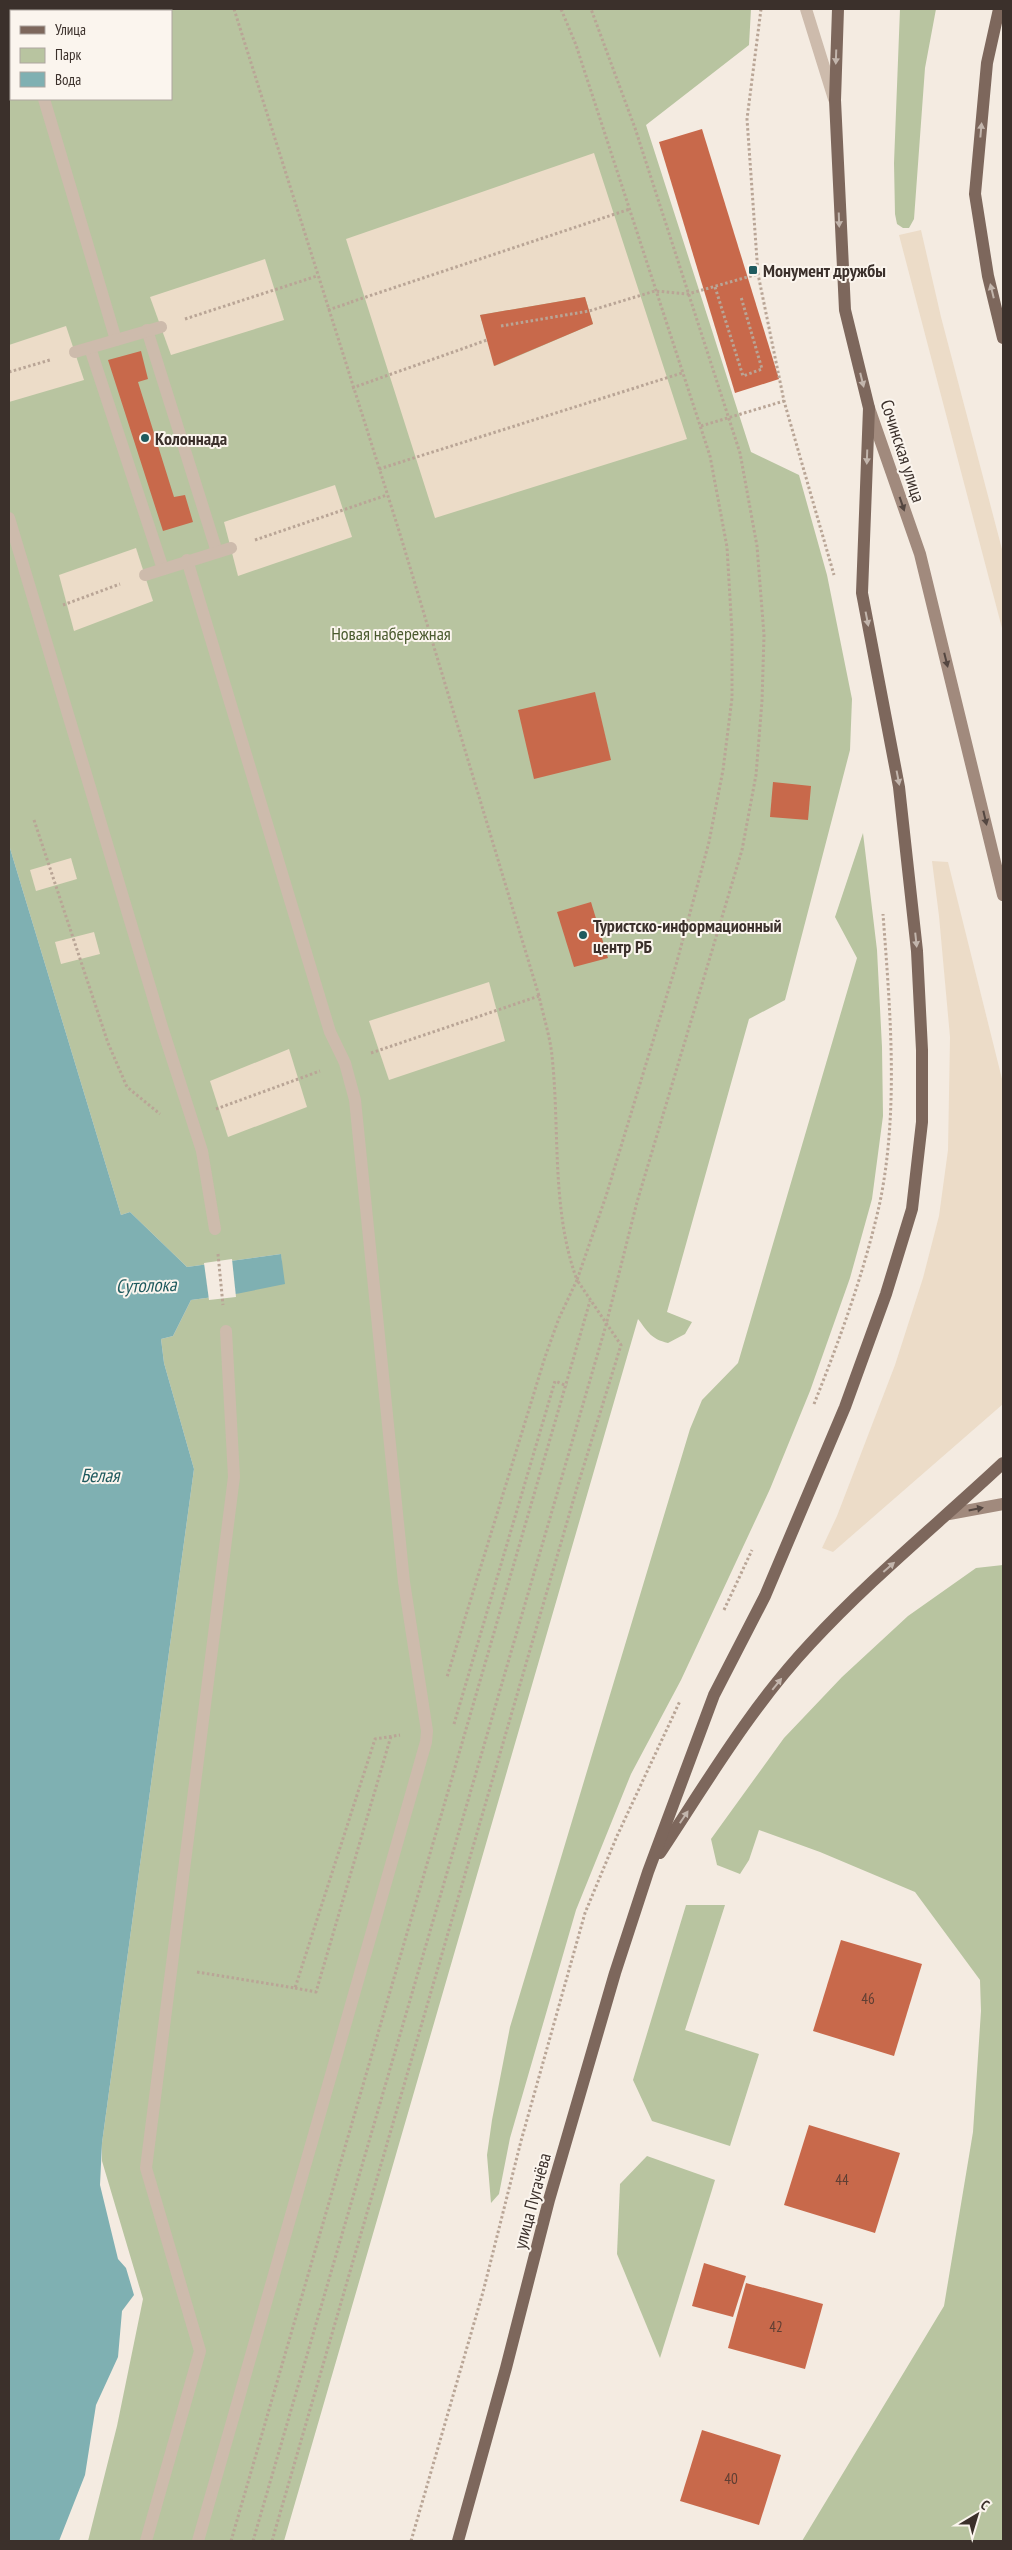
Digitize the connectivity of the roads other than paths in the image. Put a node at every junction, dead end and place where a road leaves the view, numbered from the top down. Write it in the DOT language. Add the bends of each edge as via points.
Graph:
graph roads {
  1 [pos="806,9"];
  2 [pos="838,9"];
  3 [pos="999,9"];
  4 [pos="44,100"];
  5 [pos="835,100"];
  6 [pos="161,327"];
  7 [pos="147,330"];
  8 [pos="1003,338"];
  9 [pos="116,340"];
  10 [pos="90,348"];
  11 [pos="75,352"];
  12 [pos="869,408"];
  13 [pos="9,518"];
  14 [pos="230,548"];
  15 [pos="217,552"];
  16 [pos="187,560"];
  17 [pos="163,569"];
  18 [pos="145,575"];
  19 [pos="1003,895"];
  20 [pos="215,1229"];
  21 [pos="226,1331"];
  22 [pos="1003,1463"];
  23 [pos="1003,1504"];
  24 [pos="949,1514"];
  25 [pos="648,1872"];
  26 [pos="146,2541"];
  27 [pos="198,2541"];
  28 [pos="458,2541"];
  1 -- 5 [label="street"];
  2 -- 5 [label="main road, Сочинская улица, one-way"];
  8 -- 3 [label="main road, one-way" via="988,276 975,194 987,62"];
  4 -- 9 [label="street"];
  5 -- 12 [label="main road, Сочинская улица, one-way" via="845,310"];
  6 -- 7 [label="street"];
  7 -- 9 [label="street"];
  7 -- 15 [label="street"];
  9 -- 10 [label="street"];
  10 -- 11 [label="street"];
  10 -- 17 [label="street"];
  12 -- 19 [label="main road, Сочинская улица, one-way" via="920,554"];
  12 -- 25 [label="main road, one-way" via="862,593 899,787 917,951 922,1040 922,1122 912,1209 886,1294 845,1406 765,1596 714,1695"];
  13 -- 20 [label="street" via="202,1151"];
  14 -- 15 [label="street"];
  15 -- 16 [label="street"];
  16 -- 17 [label="street"];
  16 -- 27 [label="street" via="330,1032 345,1063 354,1100 404,1582 427,1731"];
  17 -- 18 [label="street"];
  21 -- 26 [label="street" via="234,1477 146,2168 200,2351"];
  22 -- 24 [label="main road"];
  24 -- 23 [label="main road, one-way"];
  25 -- 24 [label="main road, one-way" via="752,1716 809,1645 875,1579"];
  25 -- 28 [label="main road, улица Пугачёва" via="549,2200"];
}
